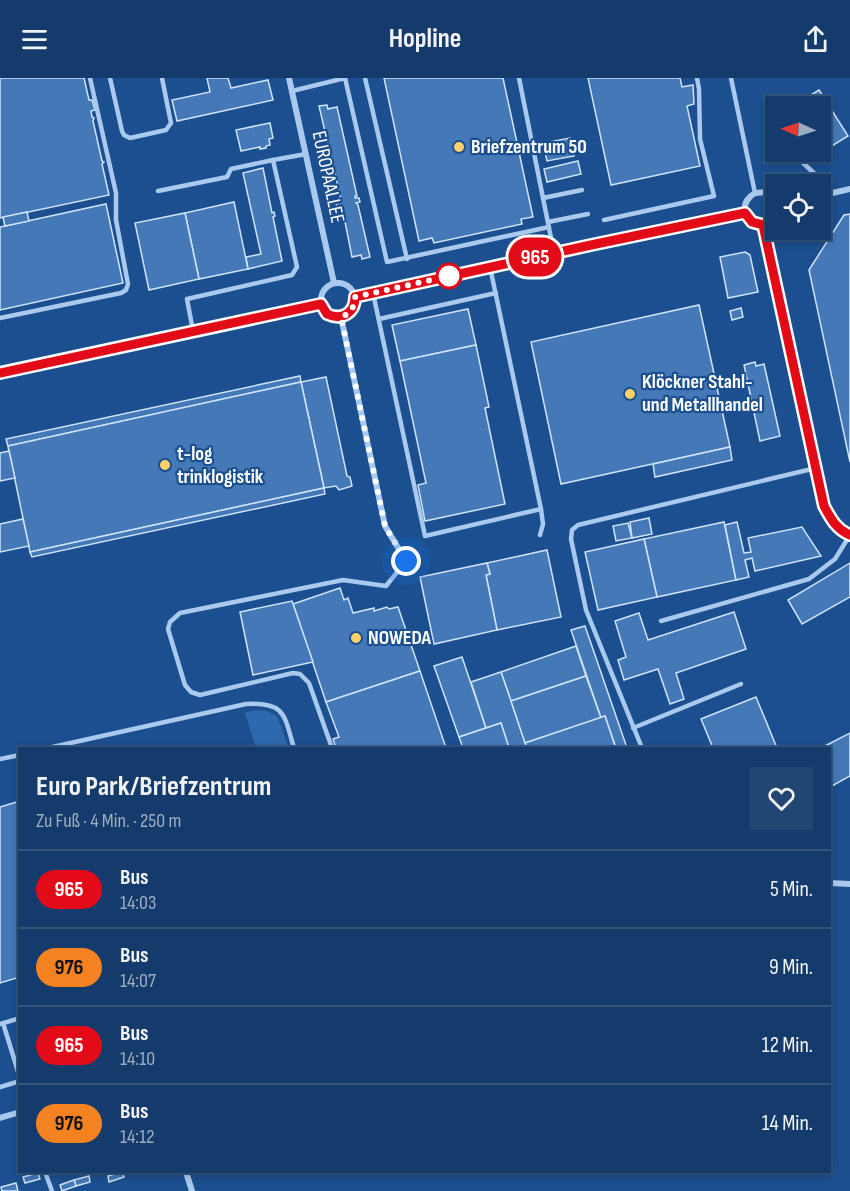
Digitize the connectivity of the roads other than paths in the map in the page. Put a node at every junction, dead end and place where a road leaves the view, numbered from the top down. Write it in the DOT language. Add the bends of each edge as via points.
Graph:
graph roads {
  1 [pos="90,78"];
  2 [pos="110,78"];
  3 [pos="162,78"];
  4 [pos="289,78"];
  5 [pos="345,78"];
  6 [pos="365,78"];
  7 [pos="519,78"];
  8 [pos="697,78"];
  9 [pos="731,78"];
  10 [pos="292,91"];
  11 [pos="306,154"];
  12 [pos="273,160"];
  13 [pos="802,162"];
  14 [pos="815,174"];
  15 [pos="850,189"];
  16 [pos="582,190"];
  17 [pos="158,191"];
  18 [pos="755,192"];
  19 [pos="765,192"];
  20 [pos="831,194"];
  21 [pos="543,198"];
  22 [pos="745,213"];
  23 [pos="588,214"];
  24 [pos="604,220"];
  25 [pos="549,225"];
  26 [pos="763,225"];
  27 [pos="554,253"];
  28 [pos="407,259"];
  29 [pos="490,267"];
  30 [pos="334,283"];
  31 [pos="373,293"];
  32 [pos="496,293"];
  33 [pos="355,297"];
  34 [pos="321,304"];
  35 [pos="341,317"];
  36 [pos="0,318"];
  37 [pos="379,319"];
  38 [pos="193,331"];
  39 [pos="0,373"];
  40 [pos="816,468"];
  41 [pos="541,509"];
  42 [pos="540,534"];
  43 [pos="850,535"];
  44 [pos="406,561"];
  45 [pos="661,621"];
  46 [pos="741,684"];
  47 [pos="633,728"];
  48 [pos="52,747"];
  49 [pos="294,747"];
  50 [pos="332,747"];
  51 [pos="642,747"];
  52 [pos="18,755"];
  53 [pos="0,759"];
  54 [pos="831,883"];
  55 [pos="850,884"];
  56 [pos="18,1019"];
  57 [pos="2,1024"];
  58 [pos="18,1073"];
  59 [pos="18,1080"];
  60 [pos="0,1087"];
  61 [pos="18,1113"];
  62 [pos="0,1118"];
  63 [pos="45,1173"];
  64 [pos="186,1173"];
  65 [pos="52,1191"];
  66 [pos="192,1191"];
  1 -- 36 [label="lane" via="116,194 126,290"];
  2 -- 3 [label="lane" via="122,131 130,138 170,127"];
  4 -- 10 [label="street, EUROPAALLEE"];
  5 -- 10 [label="lane"];
  5 -- 28 [label="lane" via="387,262"];
  6 -- 28 [label="lane"];
  7 -- 21 [label="lane"];
  8 -- 24 [label="lane" via="700,139 714,196"];
  9 -- 18 [label="lane"];
  10 -- 11 [label="street, EUROPAALLEE"];
  11 -- 12 [label="lane"];
  11 -- 30 [label="street, EUROPAALLEE"];
  12 -- 17 [label="lane" via="231,169 227,177"];
  12 -- 38 [label="lane" via="295,272 187,299"];
  13 -- 14 [label="lane"];
  15 -- 20 [label="street"];
  16 -- 21 [label="lane"];
  18 -- 19 [label="street"];
  18 -- 22 [label="street" via="746,201"];
  21 -- 25 [label="lane"];
  22 -- 26 [label="street" via="752,222"];
  22 -- 27 [label="street"];
  23 -- 25 [label="lane"];
  25 -- 27 [label="lane"];
  25 -- 28 [label="lane"];
  26 -- 40 [label="street"];
  27 -- 29 [label="street"];
  29 -- 31 [label="street"];
  29 -- 32 [label="lane"];
  30 -- 33 [label="street" via="347,285"];
  30 -- 34 [label="street" via="323,291"];
  31 -- 33 [label="street"];
  31 -- 37 [label="lane"];
  32 -- 37 [label="lane"];
  32 -- 41 [label="lane"];
  33 -- 35 [label="street" via="352,309"];
  34 -- 35 [label="street" via="327,314"];
  34 -- 38 [label="street"];
  35 -- 44 [label="street" via="385,526"];
  37 -- 41 [label="lane" via="425,536"];
  38 -- 39 [label="street"];
  40 -- 43 [label="street" via="824,506 832,522"];
  40 -- 47 [label="lane" via="579,525 572,530 586,610"];
  41 -- 42 [label="lane"];
  43 -- 45 [label="lane" via="835,559 809,579"];
  44 -- 50 [label="lane" via="386,586 343,579 180,613 170,622 168,629 190,692 200,695 300,674 309,683"];
  46 -- 47 [label="lane"];
  47 -- 51 [label="lane"];
  48 -- 49 [label="lane" via="263,703 283,714"];
  52 -- 53 [label="lane"];
  54 -- 55 [label="street"];
  56 -- 57 [label="lane"];
  57 -- 58 [label="lane"];
  59 -- 60 [label="lane"];
  61 -- 62 [label="street"];
  63 -- 65 [label="lane"];
  64 -- 66 [label="street"];
}
